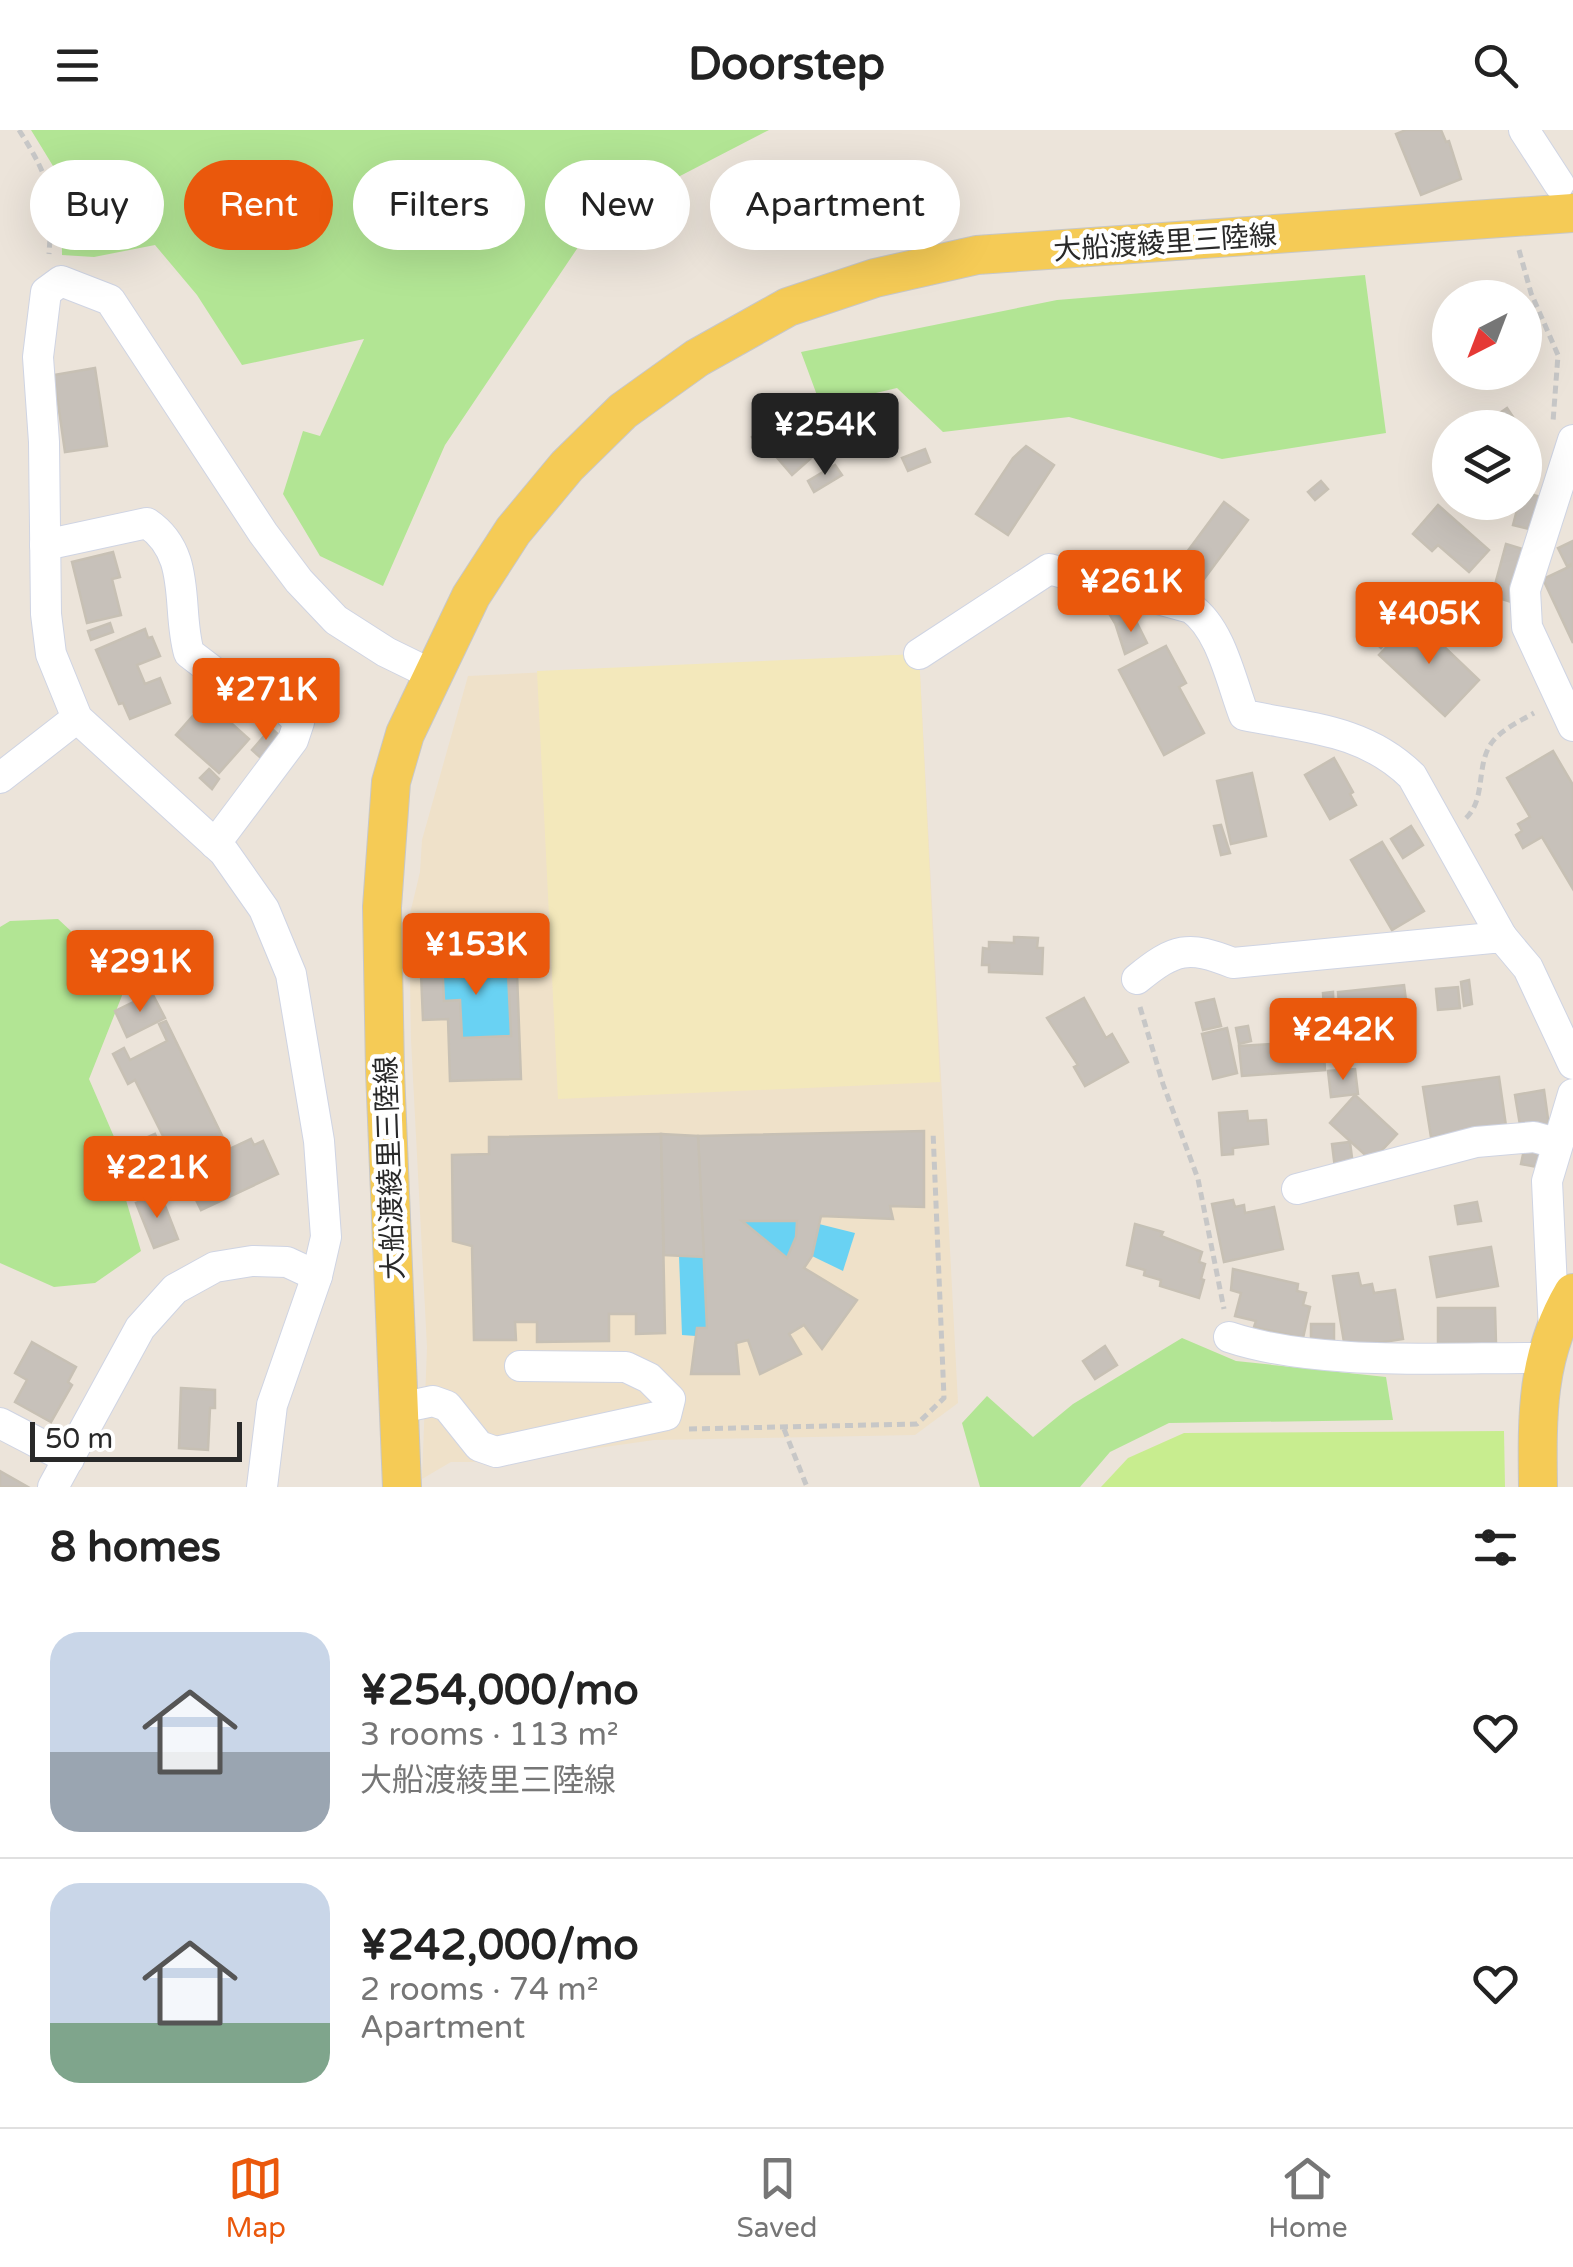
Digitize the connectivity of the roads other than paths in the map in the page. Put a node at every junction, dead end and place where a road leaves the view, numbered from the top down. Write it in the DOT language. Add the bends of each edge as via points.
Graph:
graph roads {
  1 [pos="1524,130"];
  2 [pos="1566,198"];
  3 [pos="1570,449"];
  4 [pos="46,545"];
  5 [pos="918,654"];
  6 [pos="432,674"];
  7 [pos="1569,717"];
  8 [pos="77,718"];
  9 [pos="0,778"];
  10 [pos="214,844"];
  11 [pos="1502,937"];
  12 [pos="1137,979"];
  13 [pos="1573,1064"];
  14 [pos="1573,1094"];
  15 [pos="1556,1143"];
  16 [pos="1296,1189"];
  17 [pos="317,1276"];
  18 [pos="1573,1293"];
  19 [pos="1229,1336"];
  20 [pos="1550,1344"];
  21 [pos="520,1366"];
  22 [pos="400,1408"];
  23 [pos="0,1423"];
  24 [pos="68,1459"];
  25 [pos="53,1487"];
  26 [pos="262,1487"];
  27 [pos="402,1487"];
  28 [pos="1538,1487"];
  1 -- 2 [label="street"];
  2 -- 6 [label="main road, 大船渡綾里三陸線" via="977,255 875,278 788,308 697,358 622,410 567,466 513,531"];
  3 -- 7 [label="street" via="1525,590 1527,627"];
  4 -- 6 [label="street" via="38,357 46,292 60,281 110,300 299,581 336,620"];
  4 -- 8 [label="street" via="51,654"];
  4 -- 10 [label="street" via="147,524 161,532 173,550 189,652 224,679 257,682 299,722 293,740"];
  5 -- 11 [label="street" via="1049,569 1191,608 1211,630 1244,715 1361,740 1391,755 1412,776"];
  6 -- 22 [label="main road, 大船渡綾里三陸線" via="391,782 382,907"];
  8 -- 9 [label="street"];
  8 -- 10 [label="street"];
  10 -- 17 [label="street" via="264,910 291,974 318,1141 326,1237"];
  11 -- 12 [label="street" via="1233,963 1201,950 1178,953"];
  11 -- 13 [label="street" via="1528,968"];
  14 -- 15 [label="street"];
  15 -- 16 [label="street" via="1534,1137 1476,1142"];
  15 -- 20 [label="street" via="1547,1181"];
  17 -- 24 [label="street" via="287,1262 252,1261 215,1267 176,1289 140,1328"];
  17 -- 26 [label="street" via="272,1405"];
  18 -- 20 [label="main road"];
  19 -- 20 [label="street" via="1264,1348 1349,1355"];
  20 -- 28 [label="main road" via="1539,1384"];
  21 -- 22 [label="street" via="626,1367 670,1399 666,1415 496,1452 479,1446 448,1406 433,1400"];
  22 -- 27 [label="main road, 大船渡綾里三陸線"];
  23 -- 24 [label="street"];
  24 -- 25 [label="street"];
}
